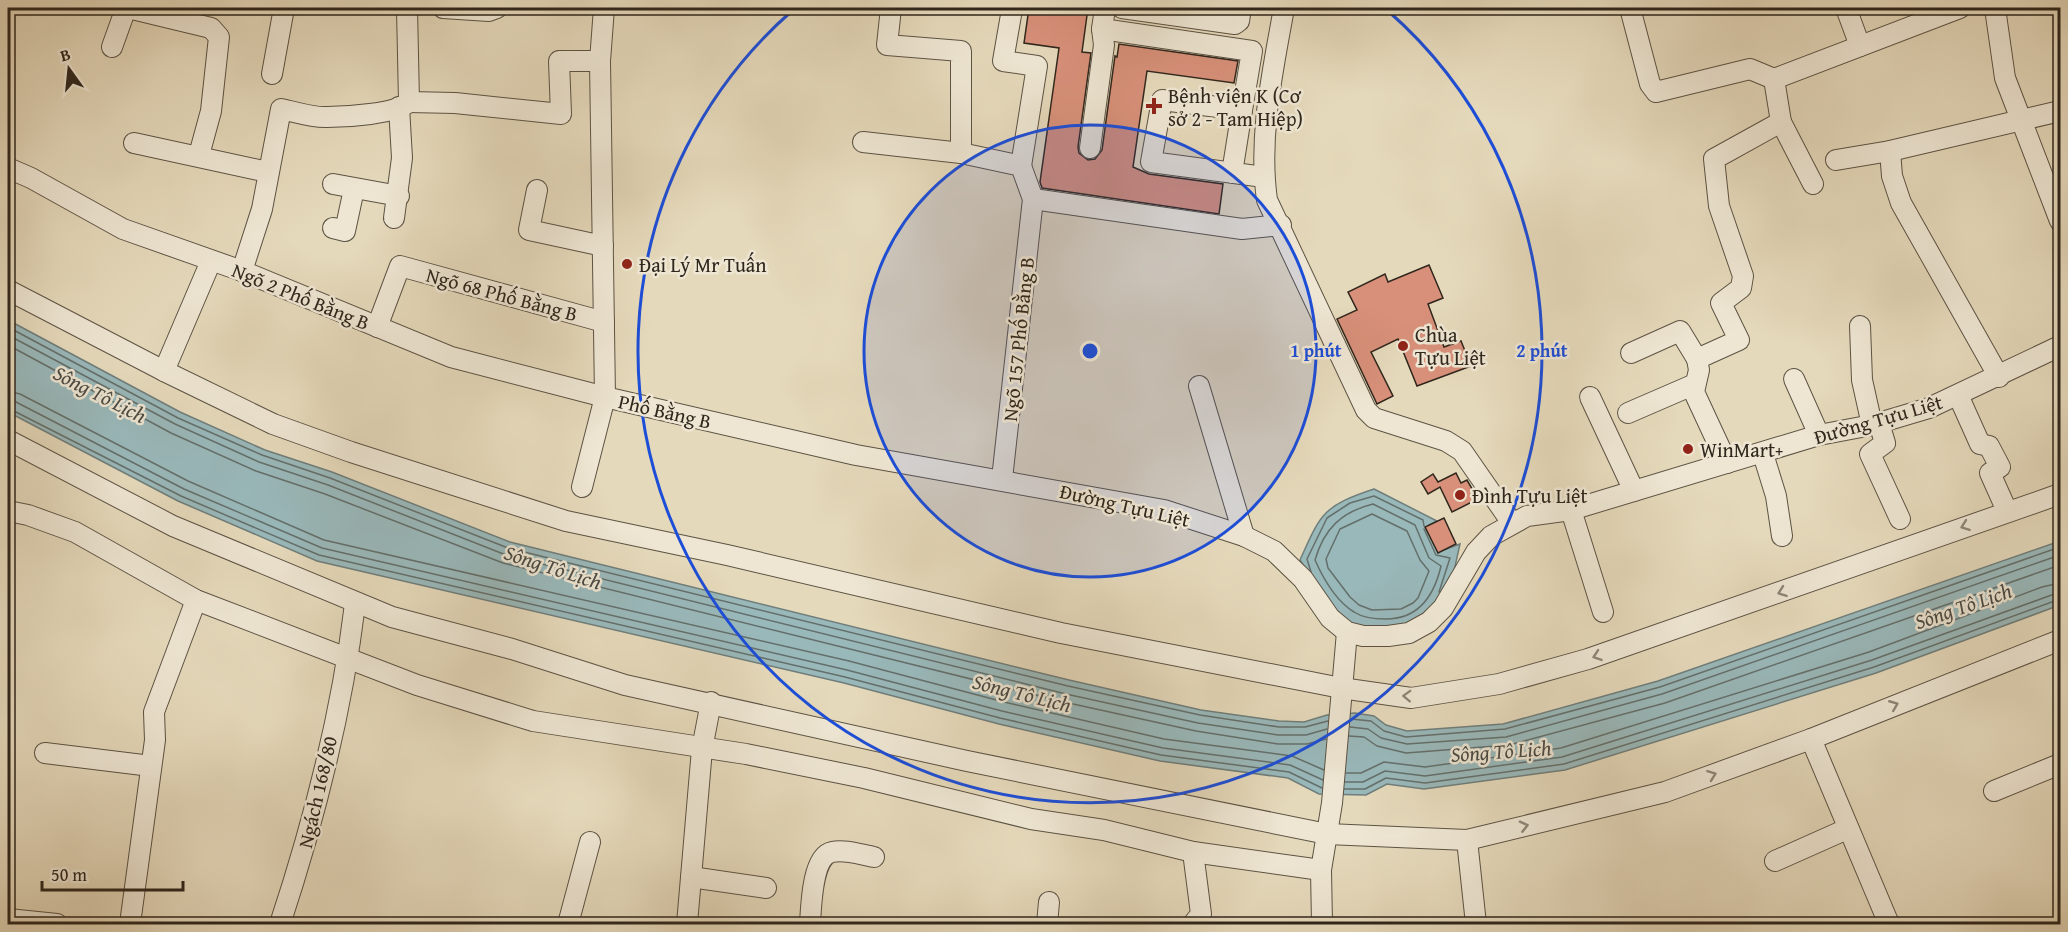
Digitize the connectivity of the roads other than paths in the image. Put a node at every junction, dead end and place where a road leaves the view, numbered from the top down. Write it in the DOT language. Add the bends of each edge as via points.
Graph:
graph roads {
  1 [pos="127,8"];
  2 [pos="284,8"];
  3 [pos="407,8"];
  4 [pos="443,8"];
  5 [pos="497,8"];
  6 [pos="604,8"];
  7 [pos="891,8"];
  8 [pos="1105,8"];
  9 [pos="1122,8"];
  10 [pos="1241,8"];
  11 [pos="1284,8"];
  12 [pos="1630,8"];
  13 [pos="1846,8"];
  14 [pos="1960,8"];
  15 [pos="1995,8"];
  16 [pos="1011,15"];
  17 [pos="1102,29"];
  18 [pos="1860,46"];
  19 [pos="112,47"];
  20 [pos="600,61"];
  21 [pos="272,74"];
  22 [pos="1774,79"];
  23 [pos="404,105"];
  24 [pos="1242,110"];
  25 [pos="2061,111"];
  26 [pos="2020,120"];
  27 [pos="1781,122"];
  28 [pos="862,142"];
  29 [pos="134,143"];
  30 [pos="1090,148"];
  31 [pos="1890,151"];
  32 [pos="961,153"];
  33 [pos="199,155"];
  34 [pos="1836,160"];
  35 [pos="1021,166"];
  36 [pos="8,168"];
  37 [pos="268,172"];
  38 [pos="1232,173"];
  39 [pos="1264,177"];
  40 [pos="333,184"];
  41 [pos="1813,184"];
  42 [pos="354,189"];
  43 [pos="537,190"];
  44 [pos="399,196"];
  45 [pos="1033,199"];
  46 [pos="394,218"];
  47 [pos="2061,221"];
  48 [pos="1281,225"];
  49 [pos="333,228"];
  50 [pos="603,246"];
  51 [pos="211,261"];
  52 [pos="242,271"];
  53 [pos="8,290"];
  54 [pos="604,322"];
  55 [pos="1860,326"];
  56 [pos="377,327"];
  57 [pos="2061,346"];
  58 [pos="1631,353"];
  59 [pos="1697,359"];
  60 [pos="164,371"];
  61 [pos="1998,377"];
  62 [pos="1794,379"];
  63 [pos="1695,384"];
  64 [pos="1199,386"];
  65 [pos="1958,395"];
  66 [pos="1590,397"];
  67 [pos="605,398"];
  68 [pos="1629,412"];
  69 [pos="1876,424"];
  70 [pos="1819,435"];
  71 [pos="8,440"];
  72 [pos="1762,454"];
  73 [pos="1727,463"];
  74 [pos="1002,479"];
  75 [pos="582,487"];
  76 [pos="1634,490"];
  77 [pos="2061,494"];
  78 [pos="1571,510"];
  79 [pos="8,511"];
  80 [pos="2007,511"];
  81 [pos="1900,519"];
  82 [pos="1512,523"];
  83 [pos="1244,536"];
  84 [pos="1782,536"];
  85 [pos="196,600"];
  86 [pos="355,603"];
  87 [pos="1603,612"];
  88 [pos="1347,632"];
  89 [pos="2061,640"];
  90 [pos="348,658"];
  91 [pos="1341,688"];
  92 [pos="711,702"];
  93 [pos="1811,739"];
  94 [pos="702,749"];
  95 [pos="45,753"];
  96 [pos="2061,764"];
  97 [pos="151,766"];
  98 [pos="1994,791"];
  99 [pos="1848,829"];
  100 [pos="1327,834"];
  101 [pos="1467,840"];
  102 [pos="590,842"];
  103 [pos="1192,852"];
  104 [pos="874,857"];
  105 [pos="1774,861"];
  106 [pos="1321,870"];
  107 [pos="691,877"];
  108 [pos="766,888"];
  109 [pos="1049,902"];
  110 [pos="8,919"];
  111 [pos="57,924"];
  112 [pos="130,924"];
  113 [pos="280,924"];
  114 [pos="568,924"];
  115 [pos="687,924"];
  116 [pos="810,924"];
  117 [pos="1047,924"];
  118 [pos="1193,924"];
  119 [pos="1322,924"];
  120 [pos="1476,924"];
  121 [pos="1889,924"];
  1 -- 19 [label="street"];
  1 -- 33 [label="street" via="211,28 219,37 211,111"];
  2 -- 21 [label="street"];
  3 -- 23 [label="street"];
  4 -- 5 [label="street"];
  6 -- 20 [label="street, Phố Bằng B"];
  7 -- 32 [label="street" via="887,45 962,51"];
  8 -- 17 [label="street"];
  9 -- 10 [label="street" via="1235,24"];
  11 -- 39 [label="street" via="1269,104"];
  12 -- 22 [label="street" via="1650,84 1656,92 1750,69"];
  13 -- 18 [label="street"];
  14 -- 18 [label="street"];
  15 -- 26 [label="street" via="2005,78"];
  16 -- 35 [label="street" via="1003,61 1037,66"];
  17 -- 24 [label="street" via="1252,51"];
  17 -- 30 [label="street" via="1104,45"];
  18 -- 22 [label="street"];
  20 -- 23 [label="street" via="559,62 561,114 442,102"];
  20 -- 50 [label="street, Phố Bằng B"];
  22 -- 27 [label="street"];
  23 -- 37 [label="street" via="375,113 326,118 281,109"];
  23 -- 44 [label="street" via="399,134"];
  24 -- 38 [label="street"];
  24 -- 38 [label="street" via="1162,100 1151,162"];
  25 -- 26 [label="street"];
  26 -- 31 [label="street"];
  26 -- 47 [label="street"];
  27 -- 41 [label="street"];
  27 -- 59 [label="street" via="1714,159 1719,206 1743,276 1742,288 1721,303 1739,340"];
  28 -- 32 [label="street"];
  29 -- 33 [label="street"];
  31 -- 34 [label="street"];
  31 -- 61 [label="street" via="1892,176 1901,203"];
  32 -- 35 [label="street"];
  33 -- 37 [label="street"];
  35 -- 45 [label="street"];
  36 -- 51 [label="street, Ngõ 2 Phố Bằng B" via="123,229"];
  37 -- 52 [label="street" via="262,209"];
  38 -- 39 [label="street"];
  39 -- 48 [label="street" via="1267,200"];
  40 -- 42 [label="street"];
  42 -- 44 [label="street"];
  42 -- 49 [label="street" via="345,231"];
  43 -- 50 [label="street" via="529,230"];
  44 -- 46 [label="street"];
  45 -- 48 [label="street" via="1242,229"];
  45 -- 74 [label="street, Ngõ 157 Phố Bằng B"];
  48 -- 82 [label="street" via="1366,410 1374,417 1446,441 1462,451"];
  50 -- 54 [label="street, Phố Bằng B"];
  51 -- 52 [label="street, Ngõ 2 Phố Bằng B"];
  51 -- 60 [label="street"];
  52 -- 56 [label="street, Ngõ 2 Phố Bằng B"];
  53 -- 60 [label="street"];
  54 -- 56 [label="street, Ngõ 68 Phố Bằng B" via="400,266"];
  54 -- 67 [label="street, Phố Bằng B"];
  55 -- 69 [label="street" via="1862,380"];
  56 -- 67 [label="street, Ngõ 2 Phố Bằng B" via="451,357"];
  57 -- 61 [label="street, Đường Tựu Liệt"];
  58 -- 59 [label="street" via="1680,331"];
  59 -- 63 [label="street"];
  60 -- 91 [label="street" via="273,424 566,521 739,557 1061,633"];
  61 -- 65 [label="street, Đường Tựu Liệt"];
  62 -- 70 [label="street"];
  63 -- 68 [label="street"];
  63 -- 73 [label="street" via="1694,392"];
  64 -- 83 [label="street"];
  65 -- 69 [label="street, Đường Tựu Liệt"];
  65 -- 80 [label="street" via="1980,444 1989,446 2000,467 1990,473"];
  66 -- 76 [label="street"];
  67 -- 74 [label="street, Phố Bằng B" via="856,455"];
  67 -- 75 [label="street"];
  69 -- 70 [label="street, Đường Tựu Liệt"];
  69 -- 81 [label="street" via="1885,443 1870,454"];
  70 -- 72 [label="street, Đường Tựu Liệt"];
  71 -- 86 [label="street" via="173,526"];
  72 -- 73 [label="street, Đường Tựu Liệt"];
  72 -- 84 [label="street" via="1776,496"];
  73 -- 76 [label="street, Đường Tựu Liệt"];
  74 -- 83 [label="street, Đường Tựu Liệt" via="1164,510"];
  76 -- 78 [label="street, Đường Tựu Liệt"];
  77 -- 80 [label="street"];
  78 -- 82 [label="street, Đường Tựu Liệt" via="1527,516"];
  78 -- 87 [label="street"];
  79 -- 85 [label="street" via="75,532"];
  80 -- 91 [label="street, one-way" via="1588,659 1499,684 1411,698"];
  82 -- 88 [label="street, Đường Tựu Liệt" via="1491,536 1476,552 1443,608 1429,622 1409,633 1388,636"];
  83 -- 88 [label="street, Đường Tựu Liệt" via="1274,551 1303,579 1330,618"];
  85 -- 90 [label="street"];
  85 -- 97 [label="street" via="154,712"];
  86 -- 90 [label="street, Ngách 168/80"];
  86 -- 92 [label="street" via="626,685"];
  88 -- 91 [label="street"];
  93 -- 89 [label="street, one-way"];
  90 -- 94 [label="street" via="417,685 533,721"];
  90 -- 113 [label="street, Ngách 168/80" via="303,853"];
  91 -- 100 [label="street"];
  92 -- 94 [label="street"];
  92 -- 100 [label="street" via="967,761"];
  93 -- 99 [label="street"];
  101 -- 93 [label="street, one-way" via="1665,792"];
  94 -- 103 [label="street" via="864,778 1031,819 1104,830"];
  94 -- 107 [label="street"];
  95 -- 97 [label="street"];
  96 -- 98 [label="street"];
  97 -- 112 [label="street"];
  99 -- 105 [label="street"];
  99 -- 121 [label="street"];
  100 -- 101 [label="street"];
  100 -- 106 [label="street"];
  101 -- 120 [label="street"];
  102 -- 114 [label="street"];
  103 -- 106 [label="street"];
  103 -- 118 [label="street" via="1202,914"];
  104 -- 116 [label="street" via="838,851 824,857 814,880"];
  106 -- 119 [label="street"];
  107 -- 108 [label="street"];
  107 -- 115 [label="street"];
  109 -- 117 [label="street"];
  110 -- 111 [label="street"];
}
